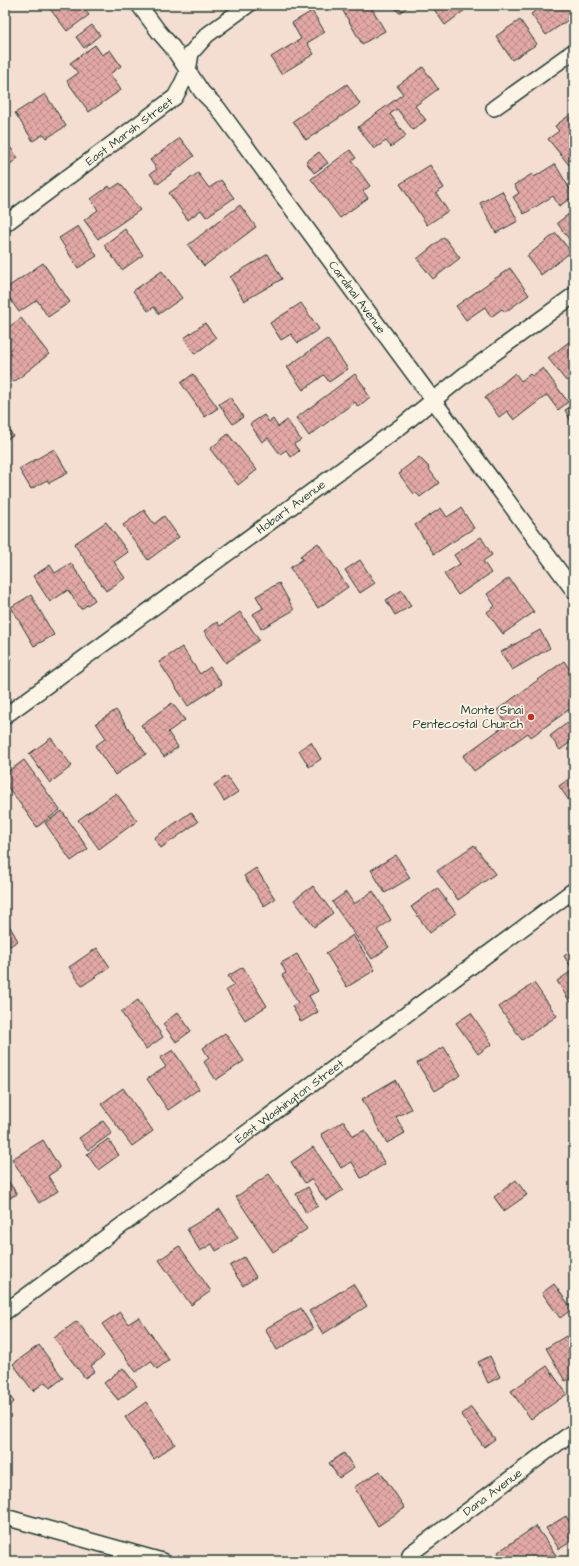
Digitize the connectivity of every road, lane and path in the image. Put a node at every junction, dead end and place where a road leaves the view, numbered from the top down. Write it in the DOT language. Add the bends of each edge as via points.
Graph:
graph roads {
  1 [pos="139,5"];
  2 [pos="248,5"];
  3 [pos="574,51"];
  4 [pos="188,71"];
  5 [pos="494,108"];
  6 [pos="5,224"];
  7 [pos="574,295"];
  8 [pos="433,400"];
  9 [pos="574,591"];
  10 [pos="5,716"];
  11 [pos="574,890"];
  12 [pos="5,1312"];
  13 [pos="574,1431"];
  14 [pos="5,1517"];
  15 [pos="410,1554"];
  16 [pos="162,1561"];
  1 -- 4 [label="street, Cardinal Avenue"];
  2 -- 4 [label="street, East Marsh Street" via="207,35 191,53"];
  3 -- 5 [label="street"];
  4 -- 6 [label="street, East Marsh Street" via="174,97"];
  4 -- 8 [label="street, Cardinal Avenue"];
  7 -- 8 [label="street, Hobart Avenue"];
  8 -- 9 [label="street, Cardinal Avenue"];
  8 -- 10 [label="street, Hobart Avenue" via="400,427"];
  11 -- 12 [label="street, East Washington Street"];
  13 -- 15 [label="street, Dana Avenue"];
  14 -- 16 [label="street"];
}
